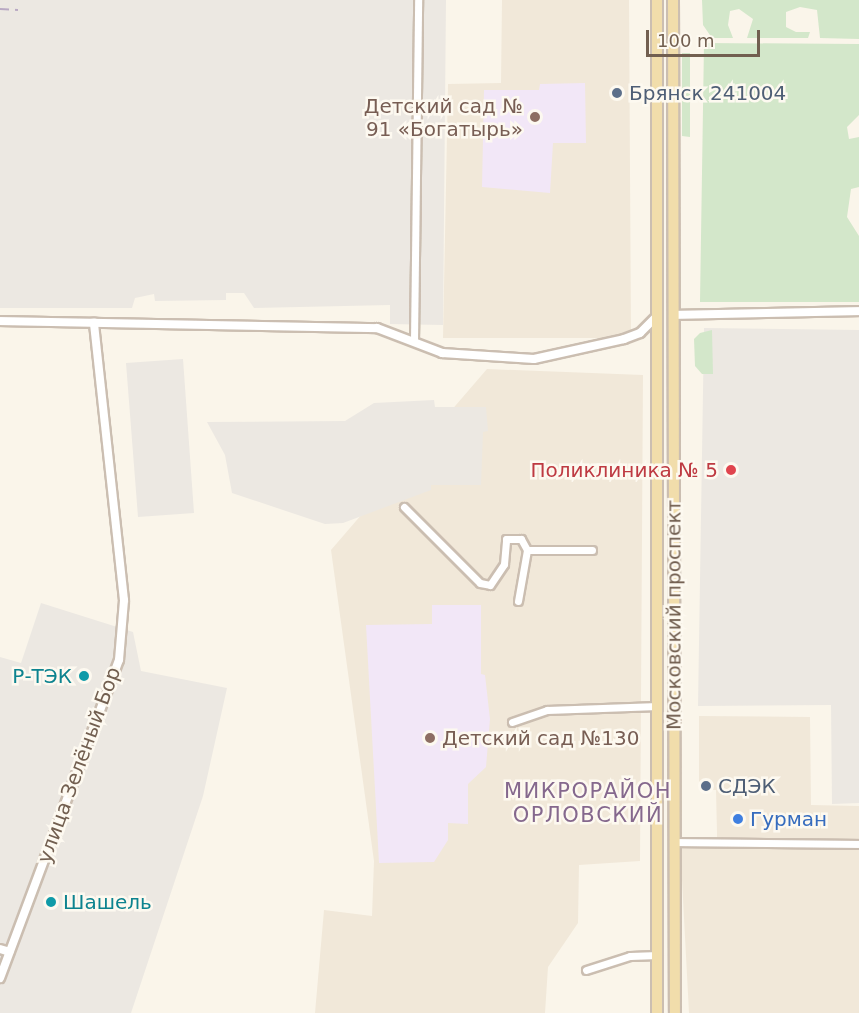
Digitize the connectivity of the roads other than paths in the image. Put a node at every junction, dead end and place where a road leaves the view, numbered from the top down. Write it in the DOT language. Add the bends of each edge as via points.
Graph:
graph roads {
  1 [pos="418,0"];
  2 [pos="657,0"];
  3 [pos="673,0"];
  4 [pos="859,311"];
  5 [pos="674,315"];
  6 [pos="657,316"];
  7 [pos="0,321"];
  8 [pos="94,322"];
  9 [pos="414,341"];
  10 [pos="404,507"];
  11 [pos="527,550"];
  12 [pos="592,550"];
  13 [pos="518,602"];
  14 [pos="658,706"];
  15 [pos="512,722"];
  16 [pos="674,842"];
  17 [pos="859,844"];
  18 [pos="0,949"];
  19 [pos="9,952"];
  20 [pos="658,955"];
  21 [pos="586,970"];
  22 [pos="0,978"];
  23 [pos="657,1013"];
  24 [pos="675,1013"];
  1 -- 9 [label="street"];
  2 -- 6 [label="main road, Московский проспект"];
  3 -- 5 [label="main road, Московский проспект"];
  4 -- 5 [label="street"];
  5 -- 6 [label="main road"];
  5 -- 16 [label="main road, Московский проспект"];
  6 -- 9 [label="street" via="640,333 624,339 534,359 442,353"];
  6 -- 14 [label="main road, Московский проспект"];
  7 -- 8 [label="street"];
  8 -- 9 [label="street" via="377,328"];
  8 -- 19 [label="street, улица Зелёный Бор" via="124,600 119,660"];
  10 -- 11 [label="street" via="480,583 490,585 504,564 506,539 521,539"];
  11 -- 12 [label="street"];
  11 -- 13 [label="street"];
  14 -- 15 [label="street" via="547,710"];
  14 -- 20 [label="main road, Московский проспект"];
  16 -- 17 [label="street"];
  16 -- 24 [label="main road, Московский проспект"];
  18 -- 19 [label="street"];
  19 -- 22 [label="street, улица Зелёный Бор"];
  20 -- 21 [label="street" via="630,956"];
  20 -- 23 [label="main road, Московский проспект"];
}
